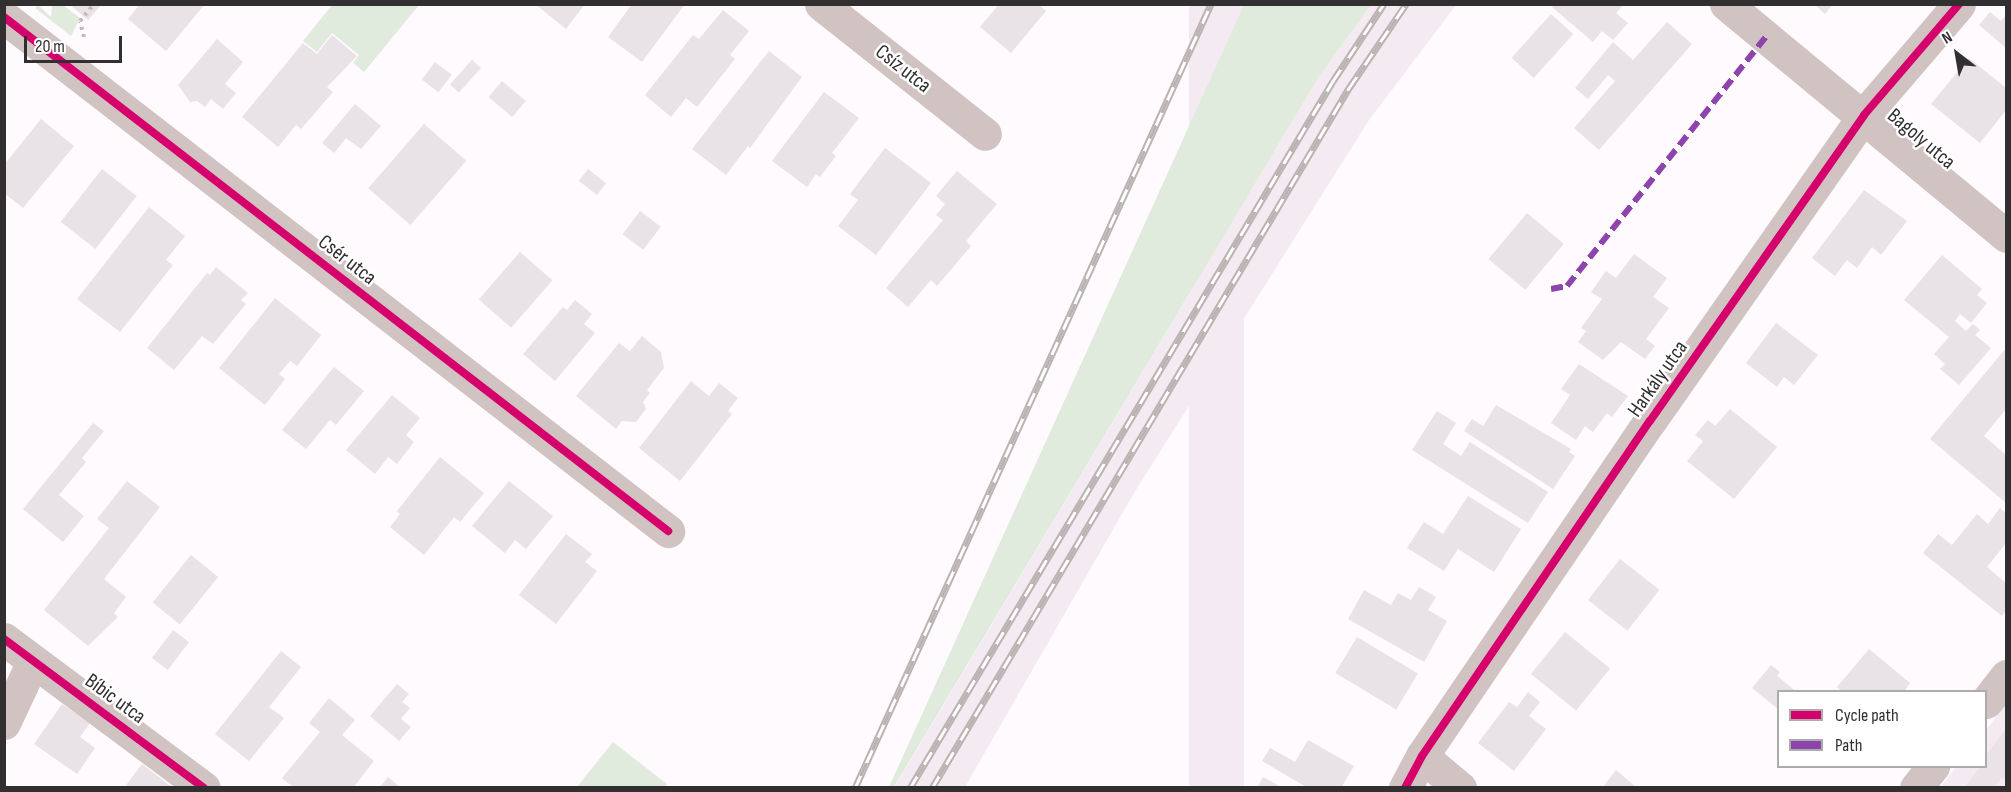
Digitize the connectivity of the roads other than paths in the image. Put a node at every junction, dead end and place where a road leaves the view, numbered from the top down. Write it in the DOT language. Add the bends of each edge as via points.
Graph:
graph roads {
  1 [pos="821,4"];
  2 [pos="1726,4"];
  3 [pos="1959,4"];
  4 [pos="4,18"];
  5 [pos="1864,115"];
  6 [pos="985,134"];
  7 [pos="2007,236"];
  8 [pos="668,531"];
  9 [pos="4,639"];
  10 [pos="33,661"];
  11 [pos="2007,676"];
  12 [pos="1987,701"];
  13 [pos="4,723"];
  14 [pos="1422,756"];
  15 [pos="1931,768"];
  16 [pos="204,788"];
  17 [pos="1405,788"];
  18 [pos="1460,788"];
  19 [pos="1916,788"];
  1 -- 6 [label="street, Csíz utca"];
  2 -- 5 [label="street, Bagoly utca"];
  3 -- 5 [label="street, Harkály utca"];
  4 -- 8 [label="street, Csér utca"];
  5 -- 7 [label="street, Bagoly utca"];
  5 -- 14 [label="street, Harkály utca"];
  9 -- 10 [label="street, Bíbic utca"];
  10 -- 13 [label="street"];
  10 -- 16 [label="street, Bíbic utca"];
  11 -- 12 [label="street"];
  14 -- 17 [label="street, Harkály utca"];
  14 -- 18 [label="street"];
  15 -- 19 [label="street"];
}
